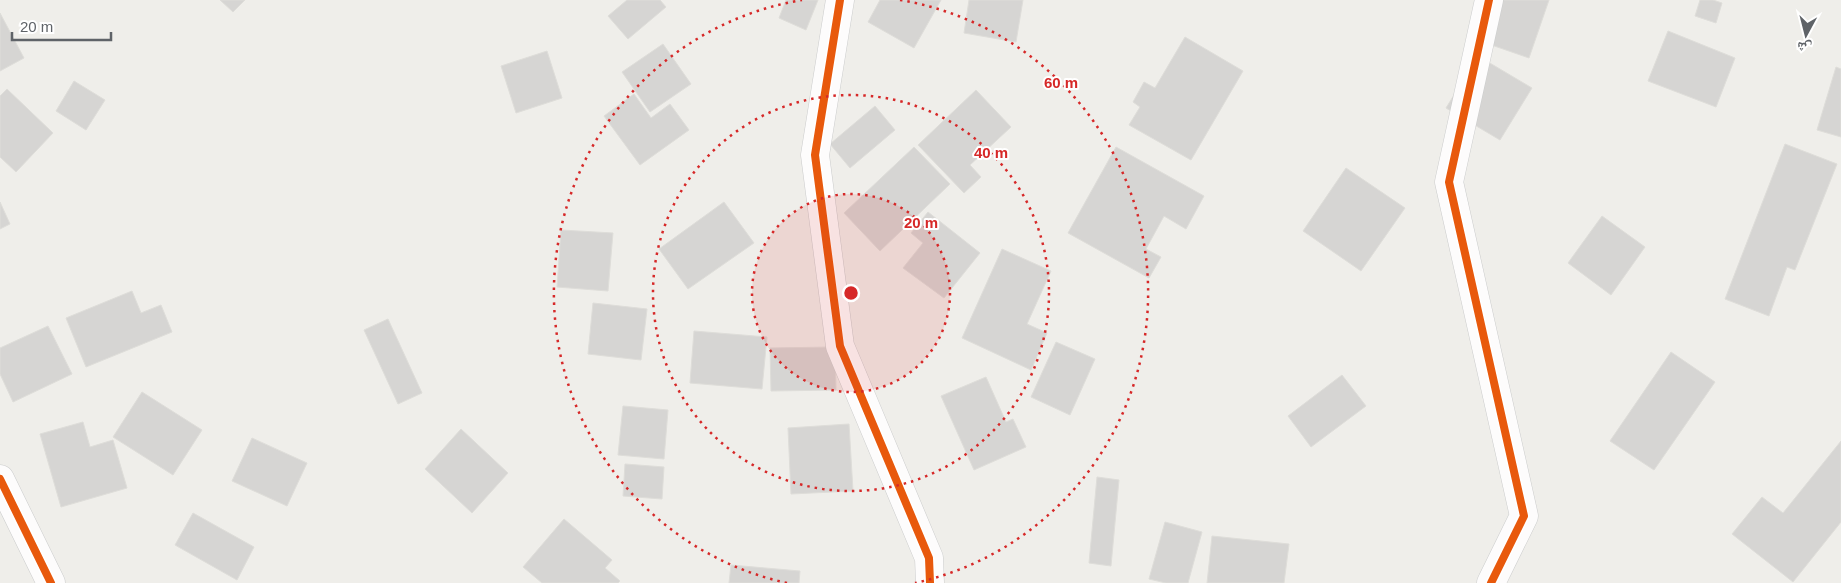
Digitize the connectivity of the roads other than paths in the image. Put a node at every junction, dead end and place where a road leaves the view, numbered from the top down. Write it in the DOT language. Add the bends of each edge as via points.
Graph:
graph roads {
  1 [pos="840,0"];
  2 [pos="1489,0"];
  3 [pos="0,479"];
  4 [pos="51,583"];
  5 [pos="930,583"];
  6 [pos="1491,583"];
  1 -- 5 [label="street" via="815,155 840,346 929,558"];
  2 -- 6 [label="street" via="1449,182 1524,516"];
  3 -- 4 [label="street"];
}
